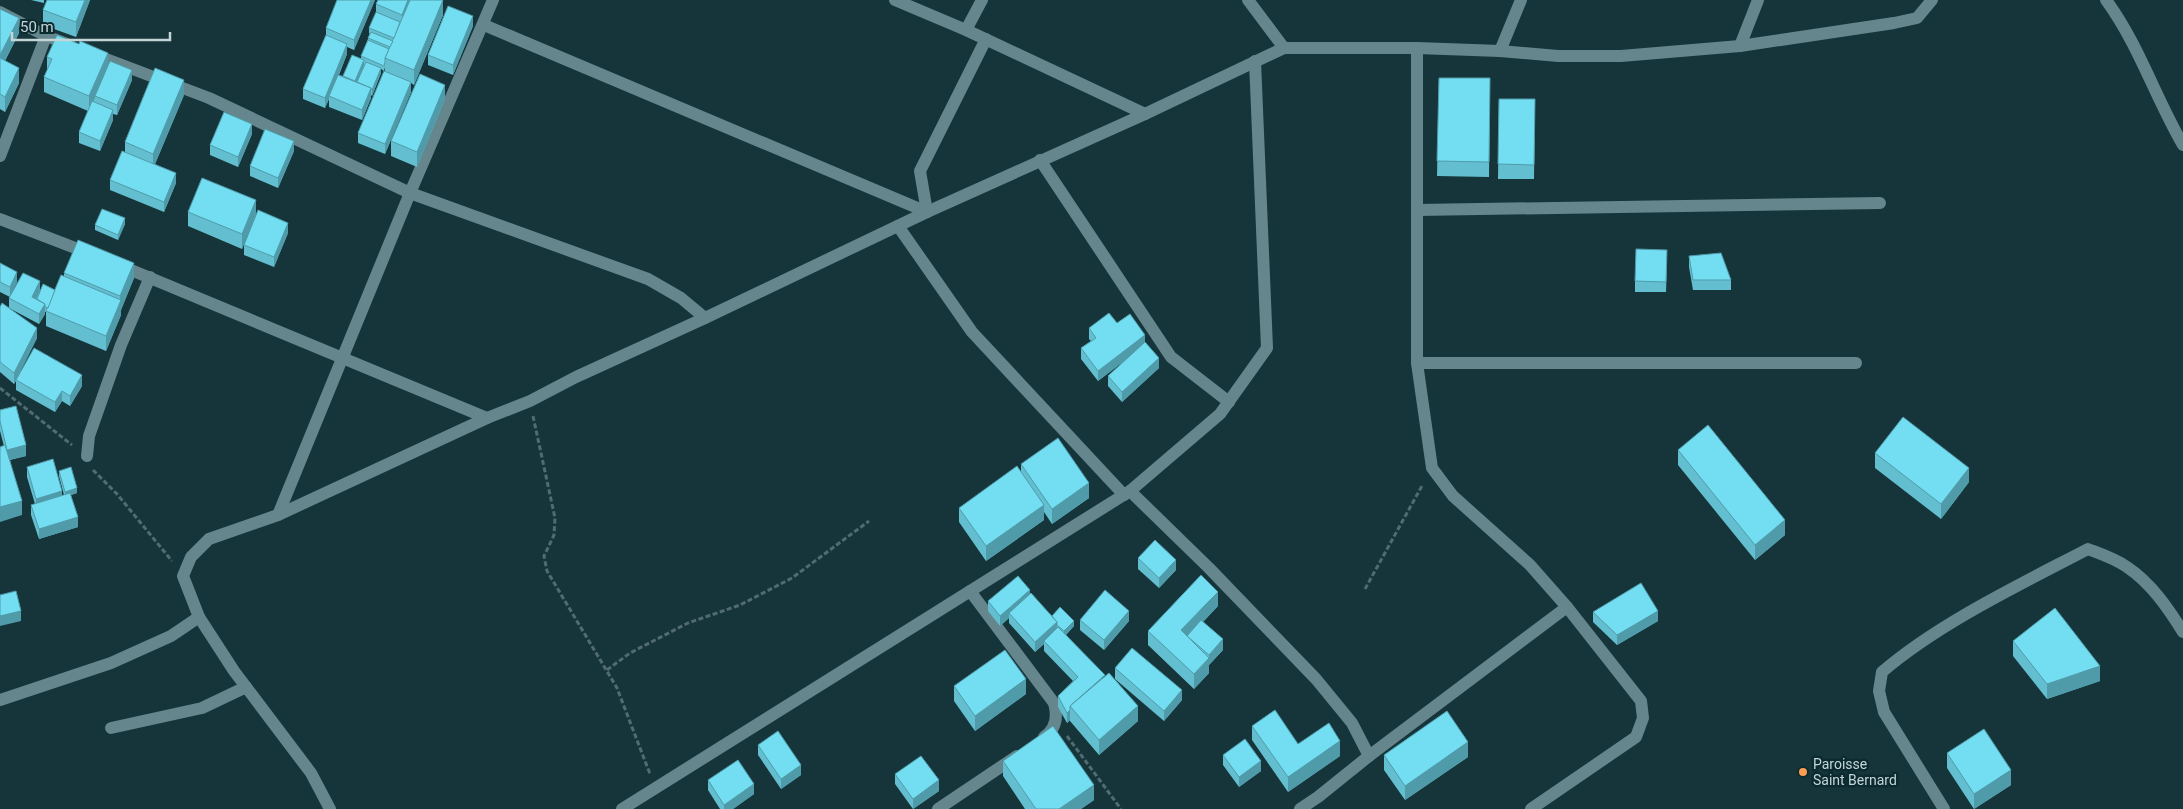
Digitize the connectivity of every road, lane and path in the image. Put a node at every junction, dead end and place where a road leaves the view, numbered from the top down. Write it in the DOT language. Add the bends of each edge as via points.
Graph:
graph roads {
  1 [pos="493,0"];
  2 [pos="894,0"];
  3 [pos="982,0"];
  4 [pos="1248,0"];
  5 [pos="1522,0"];
  6 [pos="1758,0"];
  7 [pos="1932,0"];
  8 [pos="2106,0"];
  9 [pos="0,12"];
  10 [pos="484,25"];
  11 [pos="966,30"];
  12 [pos="46,36"];
  13 [pos="986,39"];
  14 [pos="1740,46"];
  15 [pos="1284,48"];
  16 [pos="1417,48"];
  17 [pos="1500,51"];
  18 [pos="1255,61"];
  19 [pos="1146,114"];
  20 [pos="2183,145"];
  21 [pos="0,156"];
  22 [pos="1040,160"];
  23 [pos="410,193"];
  24 [pos="1880,203"];
  25 [pos="1417,210"];
  26 [pos="927,212"];
  27 [pos="0,219"];
  28 [pos="898,226"];
  29 [pos="150,277"];
  30 [pos="705,318"];
  31 [pos="342,357"];
  32 [pos="1417,362"];
  33 [pos="1856,363"];
  34 [pos="0,388"];
  35 [pos="530,401"];
  36 [pos="1230,402"];
  37 [pos="487,418"];
  38 [pos="87,456"];
  39 [pos="1432,468"];
  40 [pos="1127,493"];
  41 [pos="278,515"];
  42 [pos="869,521"];
  43 [pos="183,576"];
  44 [pos="1365,589"];
  45 [pos="970,591"];
  46 [pos="1567,607"];
  47 [pos="199,617"];
  48 [pos="2183,632"];
  49 [pos="607,670"];
  50 [pos="246,687"];
  51 [pos="0,700"];
  52 [pos="1056,722"];
  53 [pos="111,728"];
  54 [pos="1369,756"];
  55 [pos="656,788"];
  56 [pos="330,809"];
  57 [pos="622,809"];
  58 [pos="938,809"];
  59 [pos="1121,809"];
  60 [pos="1300,809"];
  61 [pos="1531,809"];
  62 [pos="1944,809"];
  1 -- 10 [label="street"];
  2 -- 11 [label="street"];
  3 -- 11 [label="street"];
  4 -- 15 [label="street"];
  5 -- 17 [label="street"];
  6 -- 14 [label="street"];
  7 -- 14 [label="street" via="1917,18"];
  8 -- 20 [label="street" via="2146,68 2167,118"];
  9 -- 12 [label="street"];
  10 -- 23 [label="street"];
  10 -- 26 [label="street"];
  11 -- 13 [label="street"];
  12 -- 21 [label="street"];
  12 -- 23 [label="street" via="209,98"];
  13 -- 19 [label="street"];
  13 -- 26 [label="street" via="920,171"];
  14 -- 17 [label="street" via="1621,56 1558,56"];
  15 -- 16 [label="street"];
  15 -- 18 [label="street"];
  16 -- 17 [label="street"];
  16 -- 25 [label="street"];
  18 -- 19 [label="street"];
  18 -- 36 [label="street" via="1267,348"];
  19 -- 22 [label="street"];
  22 -- 26 [label="street"];
  22 -- 36 [label="street" via="1171,357"];
  23 -- 30 [label="street" via="648,280 681,298"];
  23 -- 31 [label="street"];
  24 -- 25 [label="street"];
  25 -- 32 [label="street"];
  26 -- 28 [label="street"];
  27 -- 29 [label="street"];
  28 -- 30 [label="street"];
  28 -- 40 [label="street" via="972,332"];
  29 -- 31 [label="street"];
  29 -- 38 [label="street" via="89,436"];
  30 -- 35 [label="street"];
  31 -- 37 [label="street"];
  31 -- 41 [label="street"];
  32 -- 33 [label="street"];
  32 -- 39 [label="street"];
  34 -- 38 [label="path"];
  35 -- 37 [label="street"];
  35 -- 49 [label="path" via="555,518 554,535 544,556 546,571"];
  36 -- 40 [label="street"];
  37 -- 41 [label="street"];
  38 -- 43 [label="path" via="90,467 151,533"];
  39 -- 44 [label="path"];
  39 -- 46 [label="street" via="1453,496 1530,566"];
  40 -- 45 [label="street"];
  40 -- 54 [label="street" via="1316,679 1352,723"];
  41 -- 43 [label="street" via="209,539 191,557"];
  42 -- 49 [label="path" via="792,578 740,605 688,623 630,653"];
  43 -- 47 [label="street"];
  45 -- 52 [label="street" via="1054,703"];
  45 -- 55 [label="street"];
  46 -- 54 [label="street"];
  46 -- 61 [label="street" via="1641,701 1643,718 1636,737"];
  47 -- 50 [label="street"];
  47 -- 51 [label="street" via="171,636 111,663"];
  48 -- 62 [label="street" via="2146,582 2127,566 2088,549 1957,620 1904,653 1882,672 1879,691 1884,712"];
  49 -- 55 [label="path"];
  50 -- 53 [label="street" via="202,708"];
  50 -- 56 [label="street" via="311,773"];
  52 -- 58 [label="street" via="1048,734"];
  52 -- 59 [label="path"];
  54 -- 60 [label="street"];
  55 -- 57 [label="street"];
}
